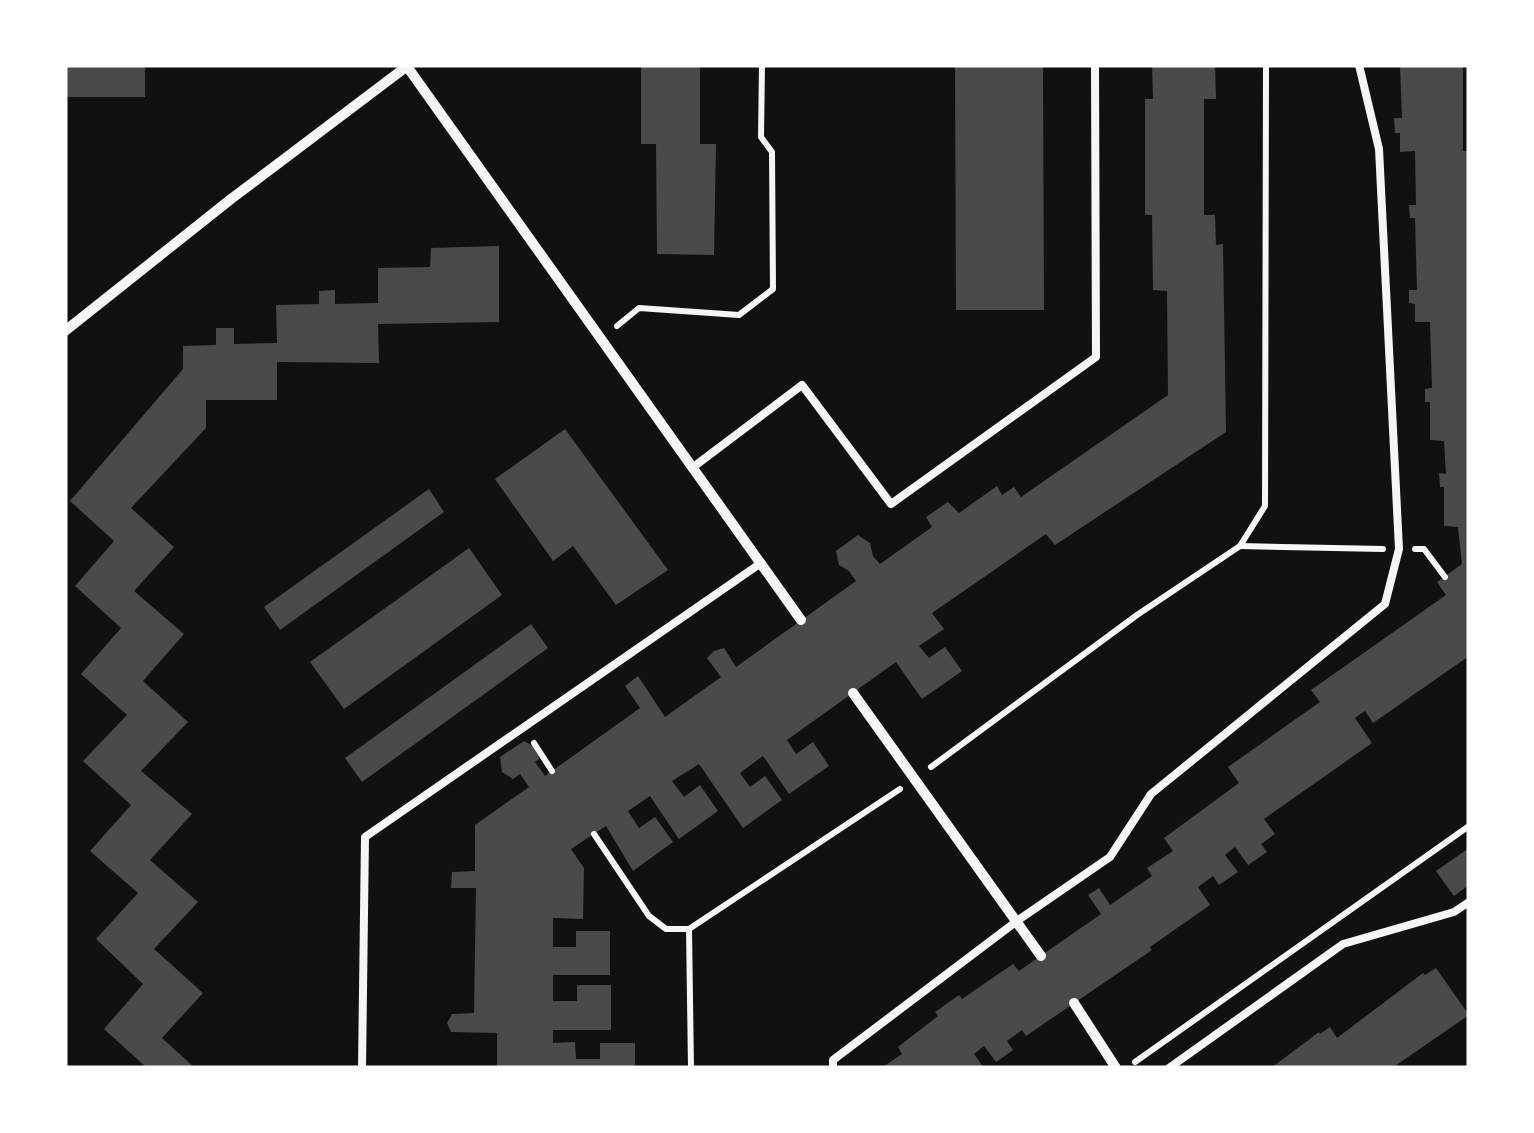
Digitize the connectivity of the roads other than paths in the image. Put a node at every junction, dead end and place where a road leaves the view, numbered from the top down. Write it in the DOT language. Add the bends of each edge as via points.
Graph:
graph roads {
  1 [pos="1095,65"];
  2 [pos="1359,65"];
  3 [pos="406,66"];
  4 [pos="65,331"];
  5 [pos="692,468"];
  6 [pos="761,563"];
  7 [pos="801,620"];
  8 [pos="853,692"];
  9 [pos="1469,902"];
  10 [pos="1017,921"];
  11 [pos="1041,956"];
  12 [pos="1074,1003"];
  13 [pos="362,1068"];
  14 [pos="833,1068"];
  15 [pos="1116,1068"];
  16 [pos="1169,1068"];
  1 -- 5 [label="lane" via="1096,357 891,504 802,385"];
  2 -- 10 [label="lane" via="1378,149 1399,549 1385,604 1151,794 1110,857"];
  3 -- 4 [label="street"];
  3 -- 5 [label="street"];
  5 -- 6 [label="street"];
  6 -- 7 [label="street"];
  6 -- 13 [label="lane" via="366,836"];
  8 -- 10 [label="street"];
  9 -- 16 [label="lane" via="1343,944"];
  10 -- 11 [label="street"];
  10 -- 14 [label="lane" via="833,1060"];
  12 -- 15 [label="street"];
}
